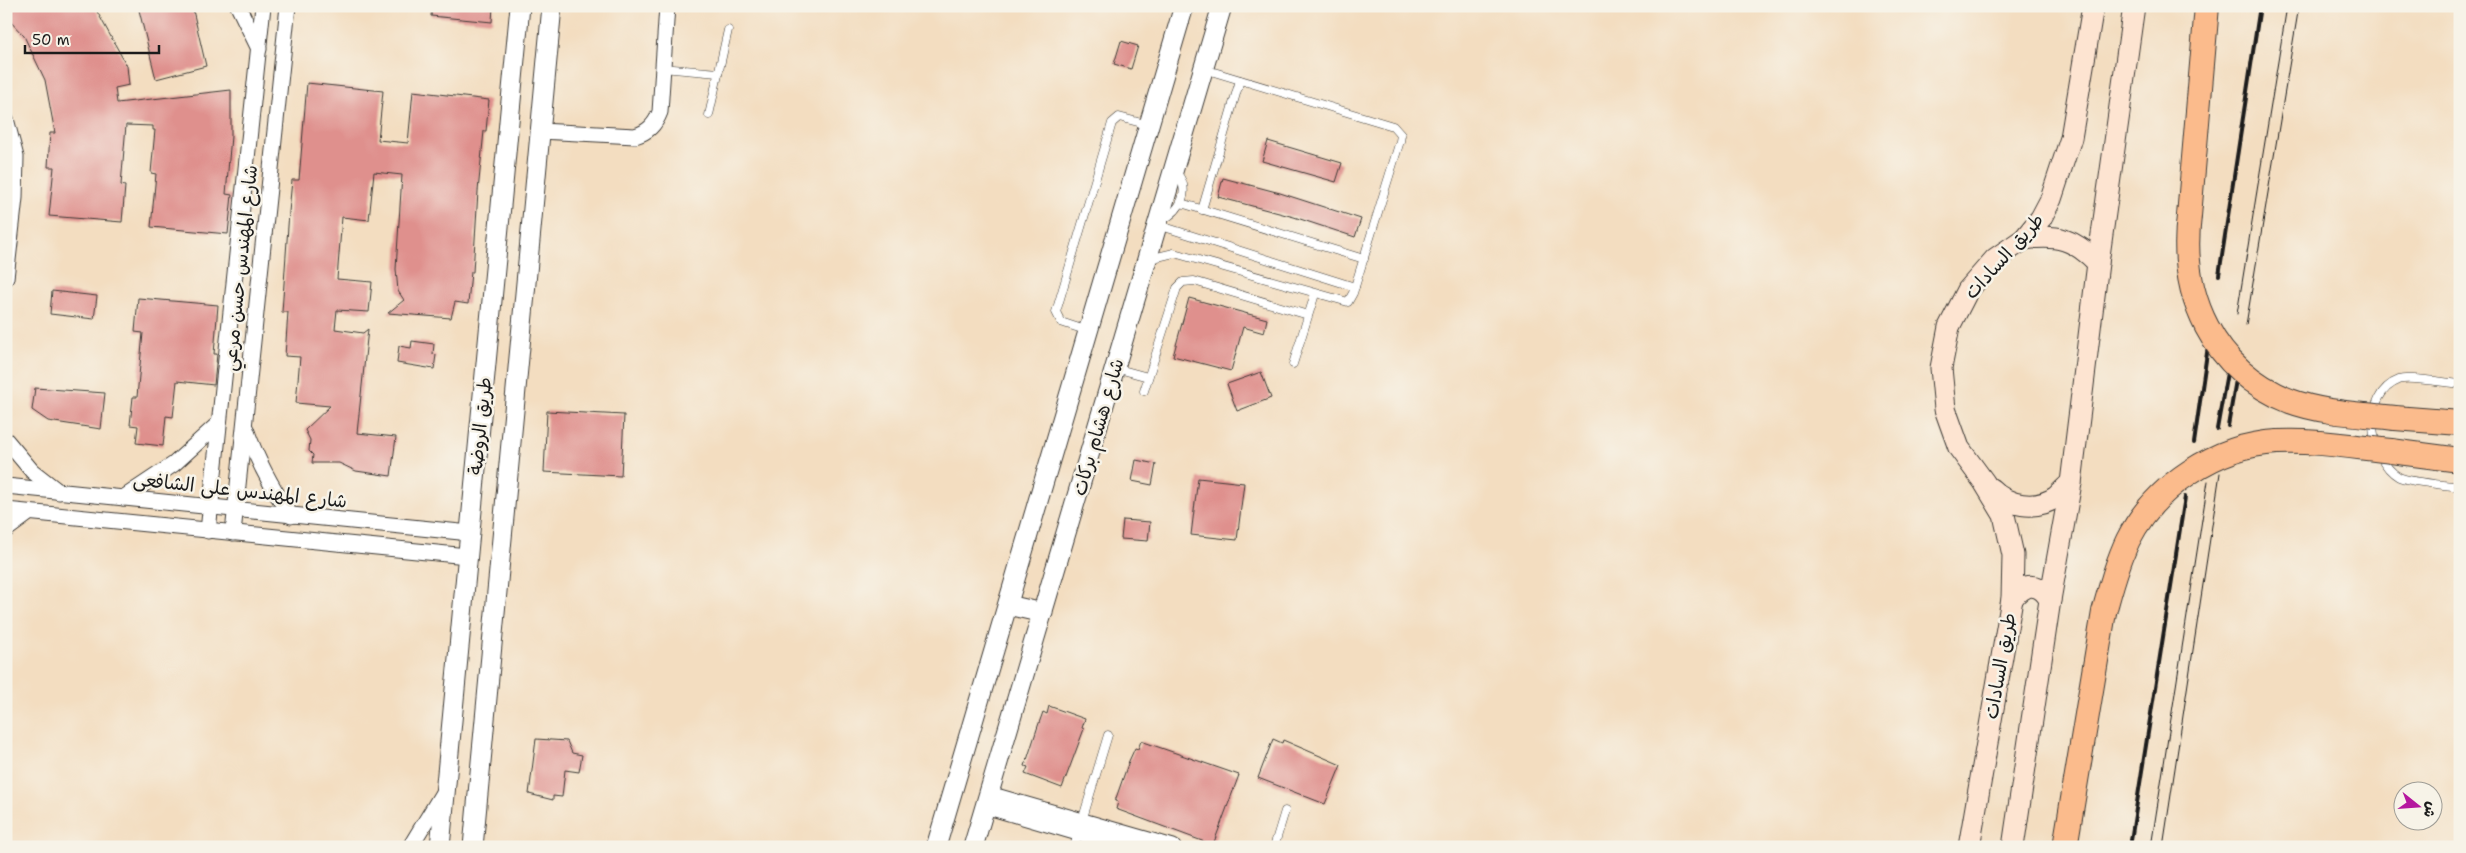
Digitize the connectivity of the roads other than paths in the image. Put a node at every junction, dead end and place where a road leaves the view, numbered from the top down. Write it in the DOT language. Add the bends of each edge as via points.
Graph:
graph roads {
  1 [pos="238,6"];
  2 [pos="263,6"];
  3 [pos="288,6"];
  4 [pos="520,6"];
  5 [pos="552,6"];
  6 [pos="667,6"];
  7 [pos="1184,6"];
  8 [pos="1222,6"];
  9 [pos="2092,6"];
  10 [pos="2134,6"];
  11 [pos="2207,6"];
  12 [pos="728,30"];
  13 [pos="259,49"];
  14 [pos="662,68"];
  15 [pos="1204,69"];
  16 [pos="718,73"];
  17 [pos="1240,80"];
  18 [pos="709,115"];
  19 [pos="6,120"];
  20 [pos="1149,125"];
  21 [pos="540,131"];
  22 [pos="1174,169"];
  23 [pos="503,191"];
  24 [pos="534,194"];
  25 [pos="1181,204"];
  26 [pos="1202,210"];
  27 [pos="1158,224"];
  28 [pos="2024,239"];
  29 [pos="1364,259"];
  30 [pos="1147,260"];
  31 [pos="2098,263"];
  32 [pos="527,272"];
  33 [pos="495,273"];
  34 [pos="6,278"];
  35 [pos="1355,287"];
  36 [pos="1315,294"];
  37 [pos="1308,315"];
  38 [pos="1088,331"];
  39 [pos="1293,364"];
  40 [pos="1115,368"];
  41 [pos="1148,378"];
  42 [pos="2460,384"];
  43 [pos="1144,391"];
  44 [pos="220,423"];
  45 [pos="2460,423"];
  46 [pos="244,424"];
  47 [pos="6,440"];
  48 [pos="2460,460"];
  49 [pos="1984,482"];
  50 [pos="2070,483"];
  51 [pos="6,486"];
  52 [pos="2460,487"];
  53 [pos="59,492"];
  54 [pos="123,498"];
  55 [pos="211,507"];
  56 [pos="6,510"];
  57 [pos="235,510"];
  58 [pos="29,512"];
  59 [pos="291,516"];
  60 [pos="6,530"];
  61 [pos="208,531"];
  62 [pos="233,533"];
  63 [pos="470,533"];
  64 [pos="468,556"];
  65 [pos="2012,599"];
  66 [pos="2050,600"];
  67 [pos="1008,605"];
  68 [pos="1043,613"];
  69 [pos="1108,735"];
  70 [pos="445,788"];
  71 [pos="987,800"];
  72 [pos="1285,811"];
  73 [pos="1078,834"];
  74 [pos="410,847"];
  75 [pos="440,847"];
  76 [pos="473,847"];
  77 [pos="936,847"];
  78 [pos="973,847"];
  79 [pos="1126,847"];
  80 [pos="1173,847"];
  81 [pos="1274,847"];
  82 [pos="1969,847"];
  83 [pos="2013,847"];
  84 [pos="2064,847"];
  1 -- 13 [label="street"];
  2 -- 13 [label="street, شارع المهندس حسن مرعي"];
  3 -- 46 [label="street, شارع المهندس حسن مرعي"];
  4 -- 23 [label="street, طريق الروضة"];
  5 -- 21 [label="street, طريق الروضة"];
  6 -- 14 [label="street"];
  7 -- 20 [label="street, شارع هشام بركات"];
  8 -- 15 [label="street, شارع هشام بركات"];
  9 -- 28 [label="main road, طريق السادات" via="2066,158 2041,218"];
  10 -- 31 [label="main road, طريق السادات"];
  11 -- 45 [label="main road, bridge" via="2186,258 2194,299 2212,336 2238,368 2260,385 2291,401 2311,407 2395,418"];
  12 -- 16 [label="lane"];
  13 -- 44 [label="street, شارع المهندس حسن مرعي"];
  14 -- 16 [label="lane"];
  14 -- 21 [label="street" via="657,119 642,134"];
  15 -- 17 [label="lane"];
  15 -- 22 [label="street, شارع هشام بركات"];
  16 -- 18 [label="lane"];
  17 -- 26 [label="lane"];
  17 -- 29 [label="lane" via="1398,130 1400,141"];
  19 -- 34 [label="street" via="16,157"];
  20 -- 38 [label="street, شارع هشام بركات"];
  20 -- 38 [label="lane" via="1119,117 1112,123 1056,312 1061,322"];
  21 -- 24 [label="street, طريق الروضة"];
  22 -- 25 [label="lane" via="1184,184"];
  22 -- 27 [label="street, شارع هشام بركات"];
  23 -- 24 [label="street" via="509,198 518,200"];
  23 -- 33 [label="street, طريق الروضة"];
  24 -- 32 [label="street, طريق الروضة"];
  25 -- 26 [label="lane"];
  25 -- 27 [label="lane"];
  26 -- 29 [label="lane"];
  27 -- 30 [label="street, شارع هشام بركات"];
  27 -- 35 [label="lane"];
  28 -- 31 [label="main road" via="2045,236 2065,239 2084,248"];
  28 -- 49 [label="main road, طريق السادات" via="1995,259 1968,290 1949,327 1941,368 1945,409 1959,448"];
  29 -- 35 [label="lane"];
  30 -- 36 [label="lane" via="1174,253"];
  30 -- 40 [label="street, شارع هشام بركات"];
  31 -- 50 [label="main road, طريق السادات"];
  32 -- 33 [label="street" via="512,263 503,265"];
  32 -- 76 [label="street, طريق الروضة"];
  33 -- 63 [label="street, طريق الروضة"];
  35 -- 36 [label="lane" via="1348,302"];
  36 -- 37 [label="lane"];
  37 -- 39 [label="lane"];
  37 -- 41 [label="lane" via="1194,281 1183,282 1177,288"];
  38 -- 67 [label="street, شارع هشام بركات"];
  40 -- 41 [label="lane"];
  40 -- 68 [label="street, شارع هشام بركات"];
  41 -- 43 [label="lane"];
  42 -- 52 [label="lane" via="2400,379 2387,386 2381,396 2373,428 2374,440 2384,461 2400,478"];
  44 -- 54 [label="street" via="174,464"];
  44 -- 55 [label="street, شارع المهندس حسن مرعي"];
  46 -- 57 [label="street, شارع المهندس حسن مرعي"];
  46 -- 59 [label="street" via="272,488"];
  47 -- 53 [label="street" via="32,471"];
  48 -- 84 [label="main road, bridge" via="2301,441 2275,442 2250,446 2202,465 2160,496 2129,538 2118,562 2104,612"];
  49 -- 50 [label="main road" via="1998,496 2016,505 2037,505 2056,497"];
  49 -- 65 [label="main road, طريق السادات" via="2004,516 2013,555"];
  50 -- 66 [label="main road, طريق السادات"];
  51 -- 53 [label="street, شارع المهندس على الشافعى"];
  53 -- 54 [label="street, شارع المهندس على الشافعى"];
  54 -- 55 [label="street, شارع المهندس على الشافعى"];
  55 -- 57 [label="street, شارع المهندس على الشافعى"];
  55 -- 61 [label="street, شارع المهندس حسن مرعي"];
  56 -- 58 [label="street"];
  57 -- 59 [label="street, شارع المهندس على الشافعى"];
  57 -- 62 [label="street, شارع المهندس حسن مرعي"];
  58 -- 60 [label="street"];
  58 -- 61 [label="street"];
  59 -- 63 [label="street, شارع المهندس على الشافعى"];
  61 -- 62 [label="street"];
  62 -- 64 [label="street"];
  63 -- 64 [label="street, طريق الروضة"];
  64 -- 70 [label="street, طريق الروضة"];
  65 -- 66 [label="main road" via="2018,590 2037,586"];
  65 -- 82 [label="main road, طريق السادات"];
  66 -- 83 [label="main road, طريق السادات"];
  67 -- 68 [label="street"];
  67 -- 77 [label="street, شارع هشام بركات"];
  68 -- 71 [label="street, شارع هشام بركات"];
  69 -- 73 [label="lane"];
  70 -- 74 [label="street"];
  70 -- 75 [label="street, طريق الروضة"];
  71 -- 73 [label="street"];
  71 -- 78 [label="street, شارع هشام بركات"];
  72 -- 81 [label="lane"];
  73 -- 79 [label="street"];
  73 -- 80 [label="street"];
}
